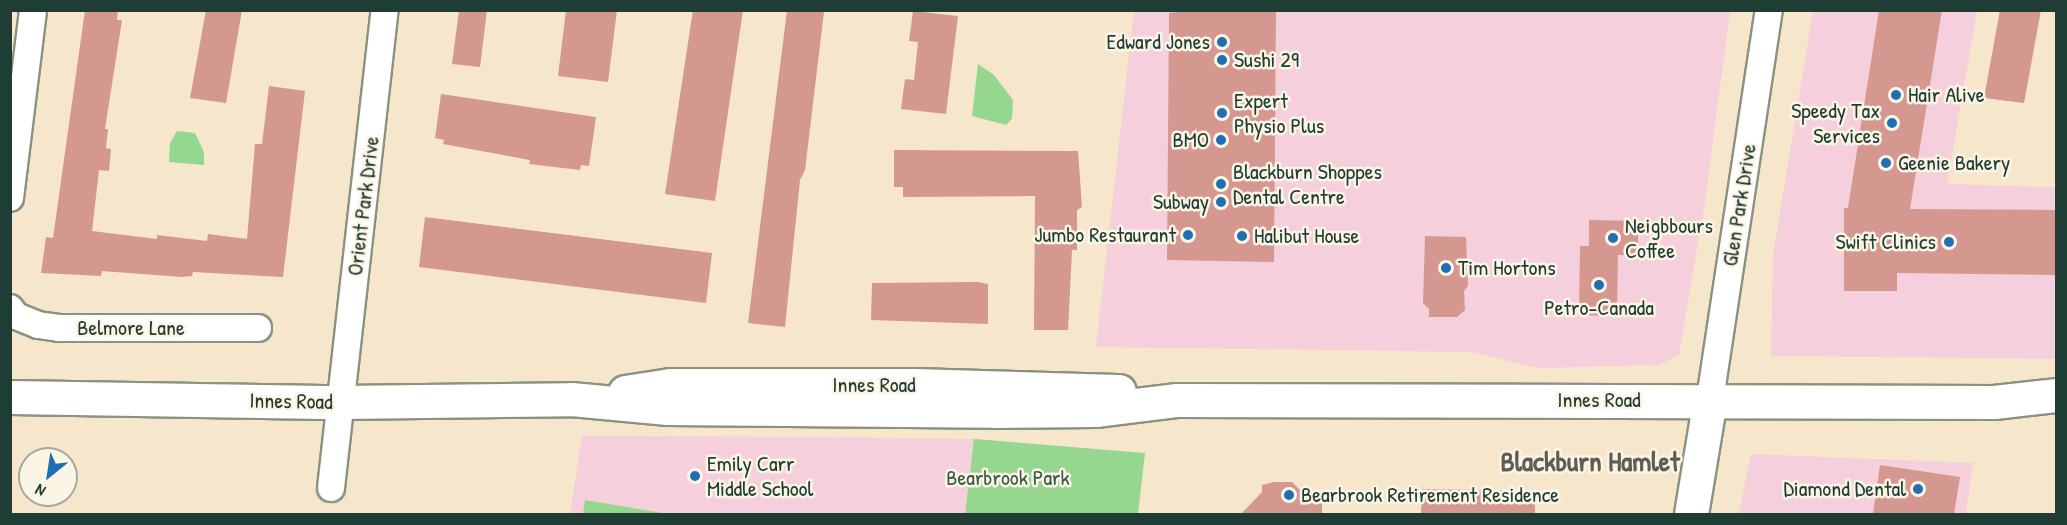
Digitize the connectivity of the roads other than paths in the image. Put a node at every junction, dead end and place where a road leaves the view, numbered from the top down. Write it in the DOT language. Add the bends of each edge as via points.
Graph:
graph roads {
  1 [pos="33,10"];
  2 [pos="386,10"];
  3 [pos="1769,10"];
  4 [pos="10,198"];
  5 [pos="10,308"];
  6 [pos="258,328"];
  7 [pos="2056,395"];
  8 [pos="10,397"];
  9 [pos="1710,399"];
  10 [pos="339,402"];
  11 [pos="2020,402"];
  12 [pos="2056,408"];
  13 [pos="331,488"];
  14 [pos="1691,514"];
  1 -- 4 [label="street"];
  2 -- 10 [label="street, Orient Park Drive"];
  3 -- 9 [label="street, Glen Park Drive"];
  5 -- 6 [label="street, Belmore Lane" via="16,316 58,328"];
  7 -- 11 [label="street, Innes Road"];
  8 -- 10 [label="street, Innes Road"];
  9 -- 10 [label="street, Innes Road" via="1177,400 1095,410 987,411 668,408 571,399"];
  9 -- 11 [label="street, Innes Road"];
  9 -- 14 [label="street"];
  10 -- 13 [label="street, Orient Park Drive"];
  11 -- 12 [label="street, Innes Road"];
}
